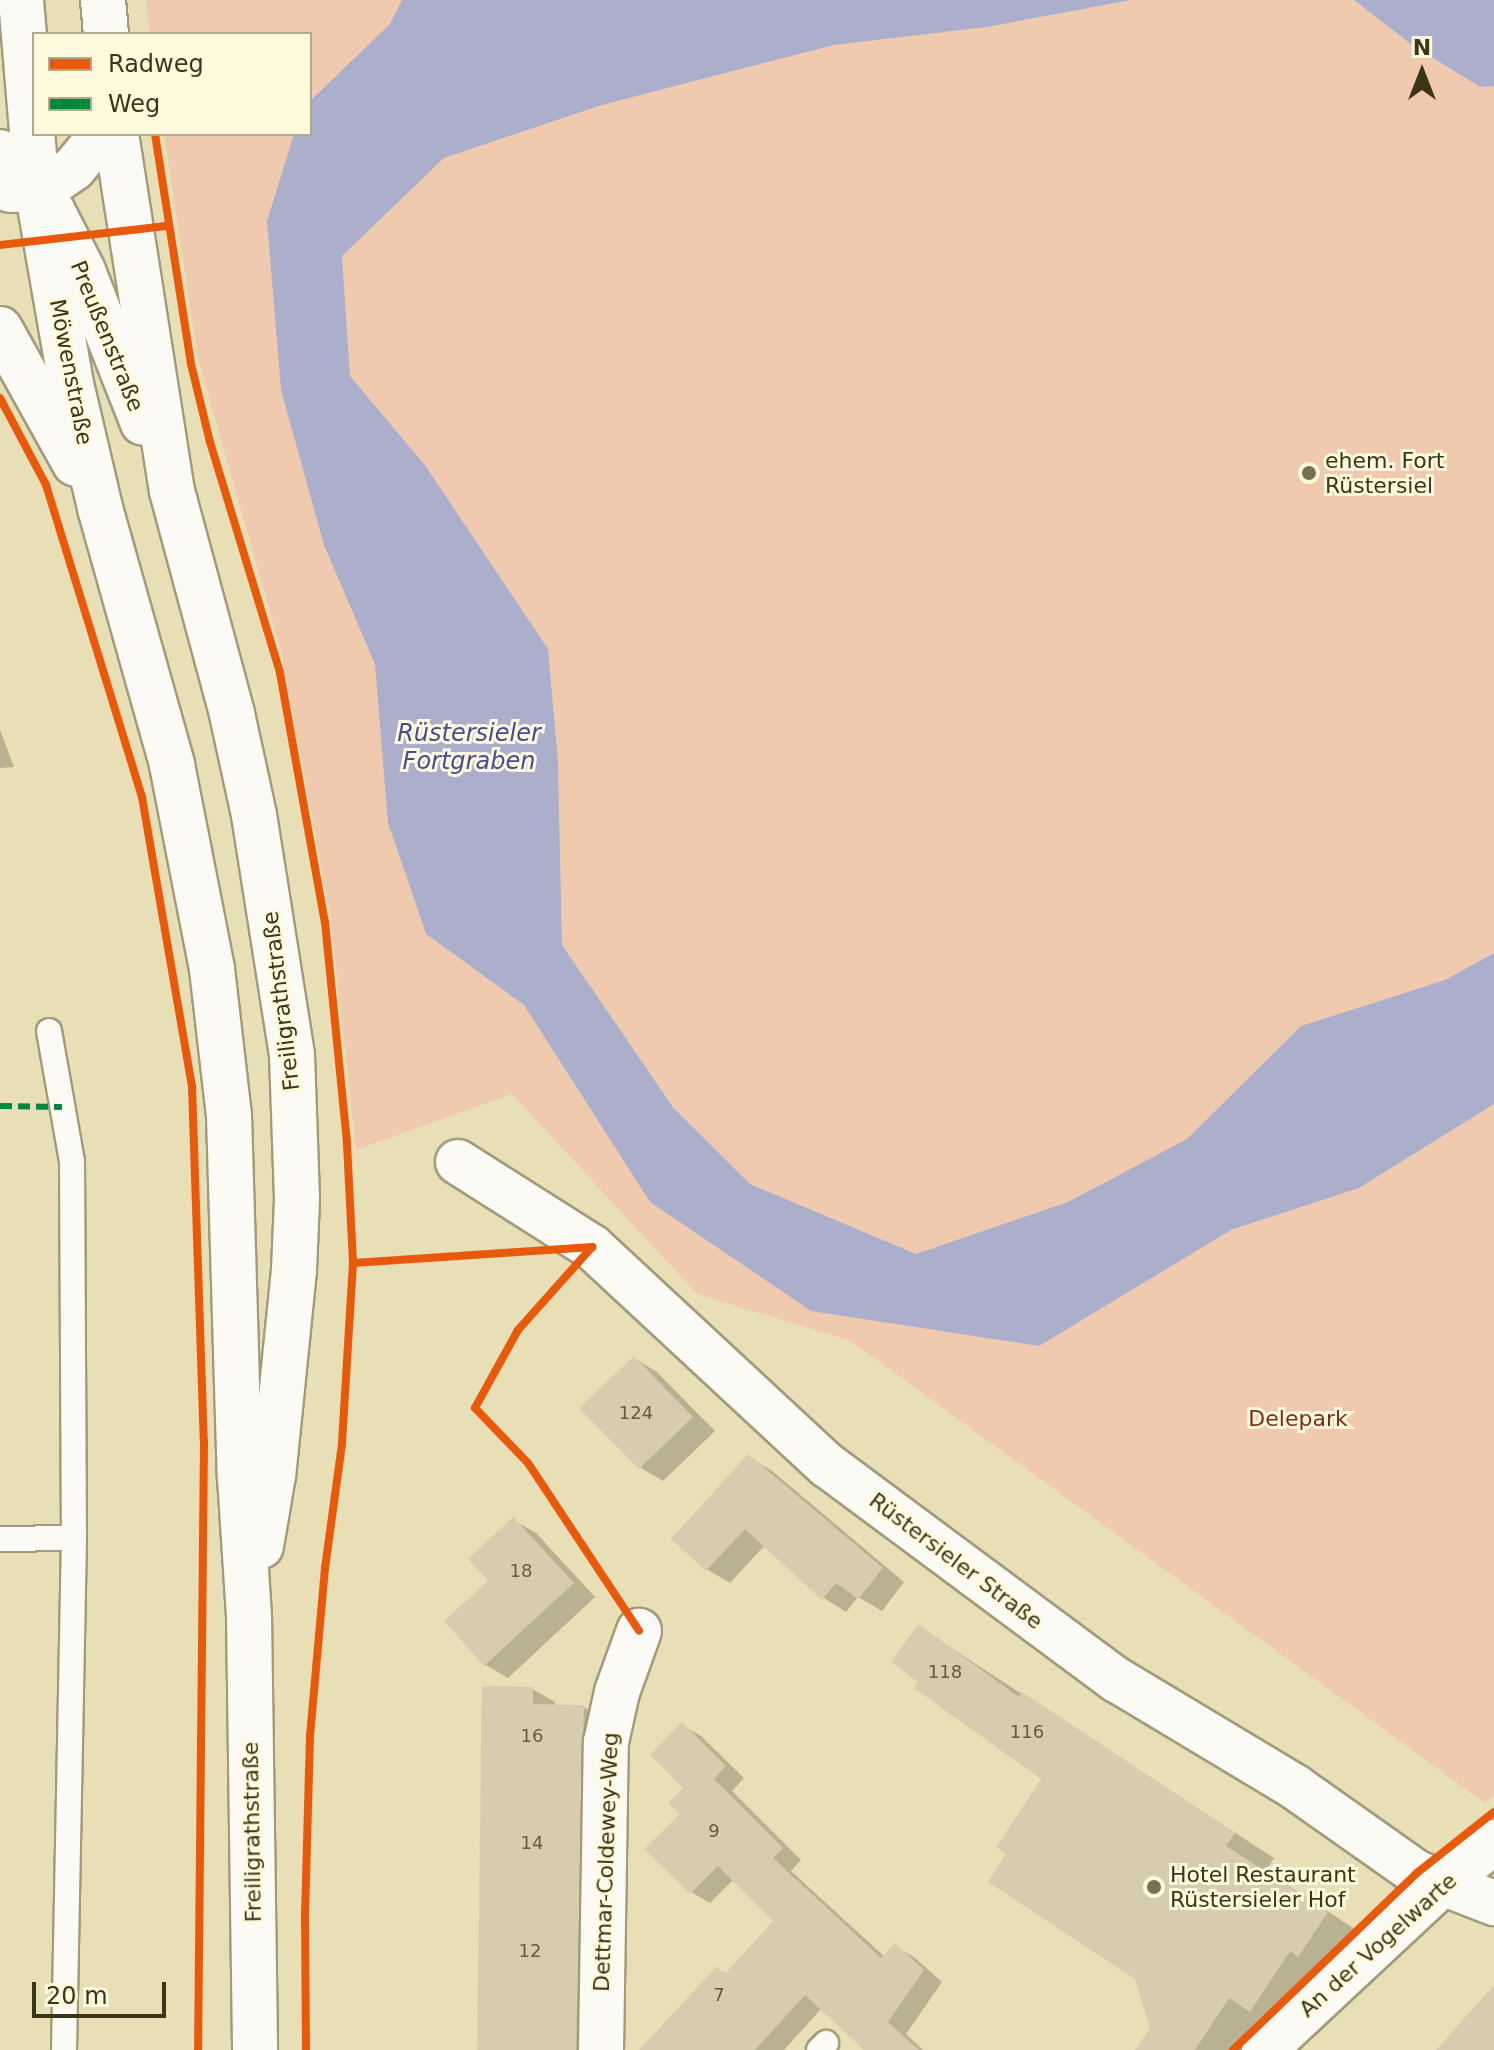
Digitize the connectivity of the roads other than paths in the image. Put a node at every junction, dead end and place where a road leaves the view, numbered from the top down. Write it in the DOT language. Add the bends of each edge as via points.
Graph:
graph roads {
  1 [pos="21,0"];
  2 [pos="103,0"];
  3 [pos="106,32"];
  4 [pos="100,136"];
  5 [pos="116,136"];
  6 [pos="0,152"];
  7 [pos="19,189"];
  8 [pos="0,329"];
  9 [pos="172,491"];
  10 [pos="100,508"];
  11 [pos="49,1031"];
  12 [pos="458,1162"];
  13 [pos="74,1538"];
  14 [pos="0,1539"];
  15 [pos="249,1615"];
  16 [pos="639,1631"];
  17 [pos="1494,1842"];
  18 [pos="1444,1882"];
  19 [pos="1494,1903"];
  20 [pos="64,2050"];
  21 [pos="255,2050"];
  22 [pos="601,2050"];
  23 [pos="1264,2050"];
  1 -- 7 [label="main road, Möwenstraße"];
  2 -- 3 [label="main road"];
  4 -- 7 [label="main road" via="74,168"];
  5 -- 9 [label="main road"];
  6 -- 7 [label="main road, Preußenstraße"];
  7 -- 9 [label="main road, Preußenstraße" via="83,271"];
  7 -- 10 [label="main road, Möwenstraße"];
  8 -- 10 [label="main road"];
  9 -- 15 [label="main road, Freiligrathstraße" via="254,815 292,1055 294,1270 273,1475"];
  10 -- 15 [label="main road, Freiligrathstraße" via="172,765 212,969 229,1115"];
  11 -- 13 [label="lane" via="72,1161"];
  12 -- 18 [label="main road, Rüstersieler Straße" via="592,1247 827,1465 1117,1680 1295,1787 1393,1859"];
  13 -- 14 [label="lane"];
  13 -- 20 [label="lane"];
  15 -- 21 [label="main road, Freiligrathstraße"];
  16 -- 22 [label="main road, Dettmar-Coldewey-Weg" via="606,1742"];
  17 -- 18 [label="main road, An der Vogelwarte"];
  18 -- 19 [label="main road, Rüstersieler Straße"];
  18 -- 23 [label="main road, An der Vogelwarte"];
}
